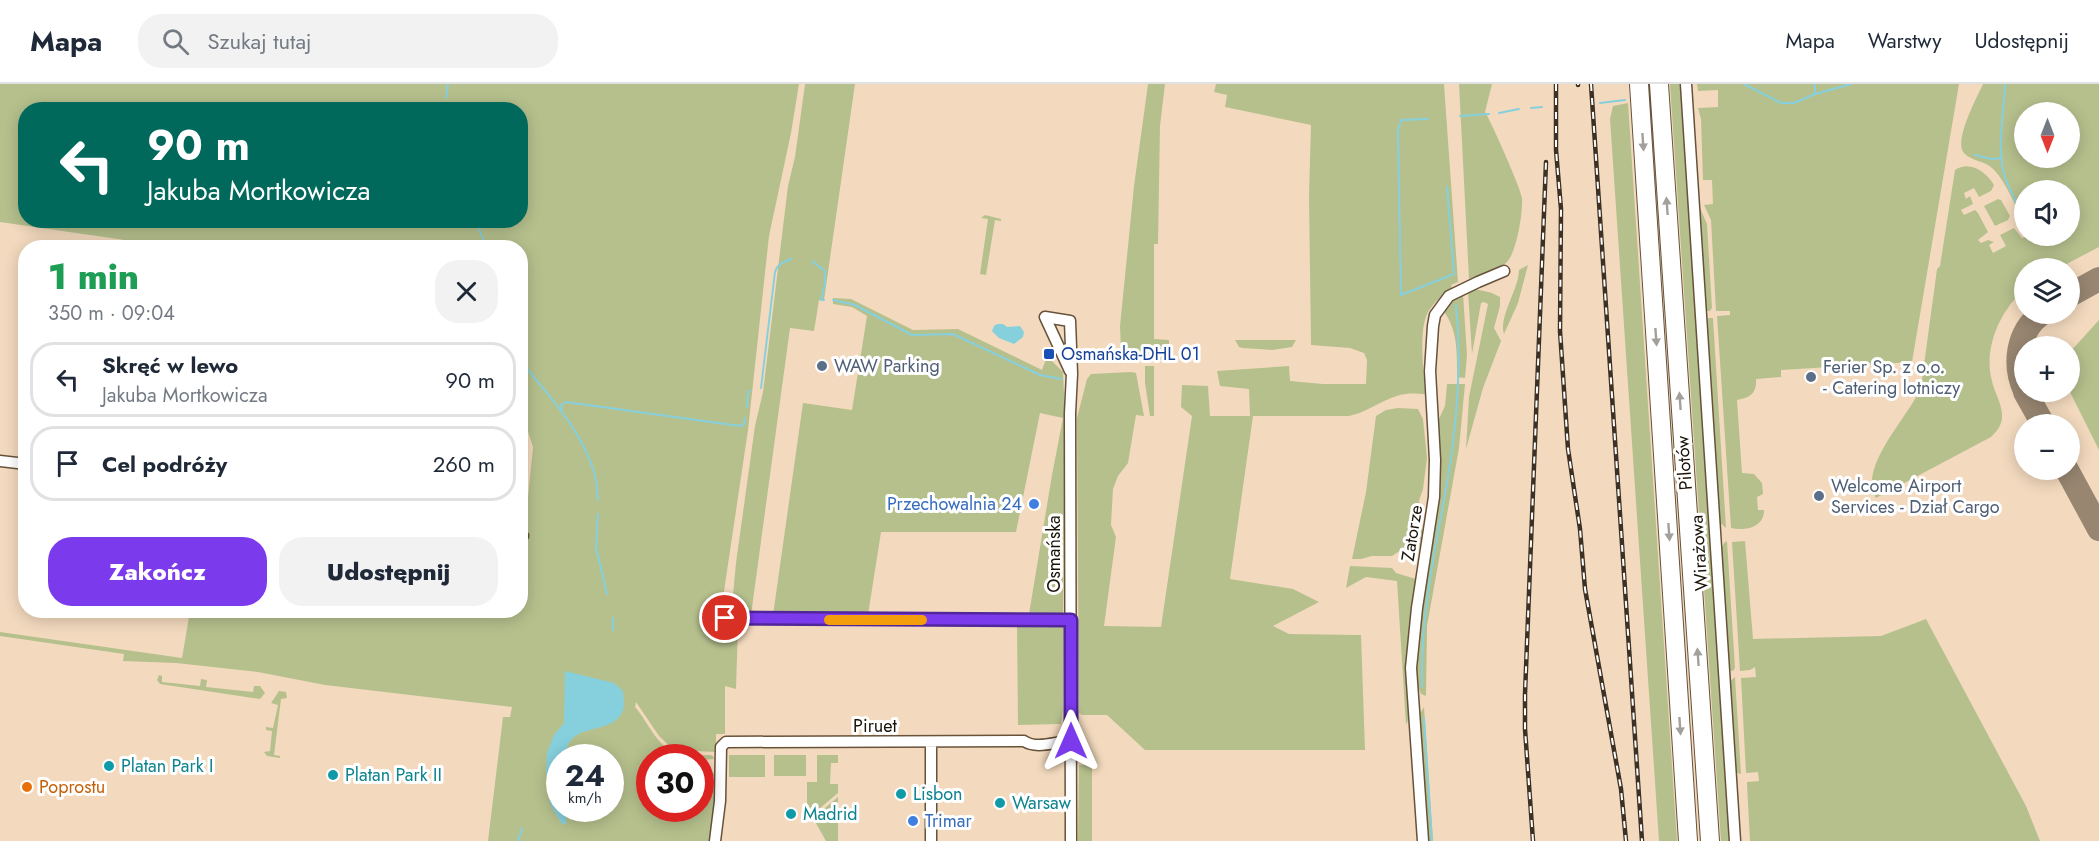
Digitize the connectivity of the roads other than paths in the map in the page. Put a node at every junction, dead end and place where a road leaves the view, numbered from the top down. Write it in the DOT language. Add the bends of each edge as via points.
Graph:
graph roads {
  1 [pos="1639,84"];
  2 [pos="1659,84"];
  3 [pos="1686,84"];
  4 [pos="1504,272"];
  5 [pos="1072,374"];
  6 [pos="0,461"];
  7 [pos="18,463"];
  8 [pos="725,618"];
  9 [pos="1071,620"];
  10 [pos="1067,741"];
  11 [pos="932,742"];
  12 [pos="715,841"];
  13 [pos="932,841"];
  14 [pos="1071,841"];
  15 [pos="1423,841"];
  16 [pos="1688,841"];
  17 [pos="1710,841"];
  18 [pos="1735,841"];
  1 -- 16 [label="highway, Pilotów, one-way"];
  17 -- 2 [label="highway, Pilotów, one-way"];
  3 -- 18 [label="street, Wirażowa"];
  4 -- 15 [label="street, Zatorze" via="1449,296 1439,307 1432,326 1430,383 1435,488 1411,668"];
  5 -- 5 [label="street, Osmańska" via="1070,321 1045,317"];
  5 -- 9 [label="street, Osmańska"];
  6 -- 7 [label="street"];
  8 -- 9 [label="street"];
  9 -- 10 [label="street, Osmańska"];
  10 -- 11 [label="street, Piruet"];
  10 -- 14 [label="street, Osmańska"];
  11 -- 12 [label="street, Piruet" via="726,742 721,747"];
  11 -- 13 [label="street"];
}
